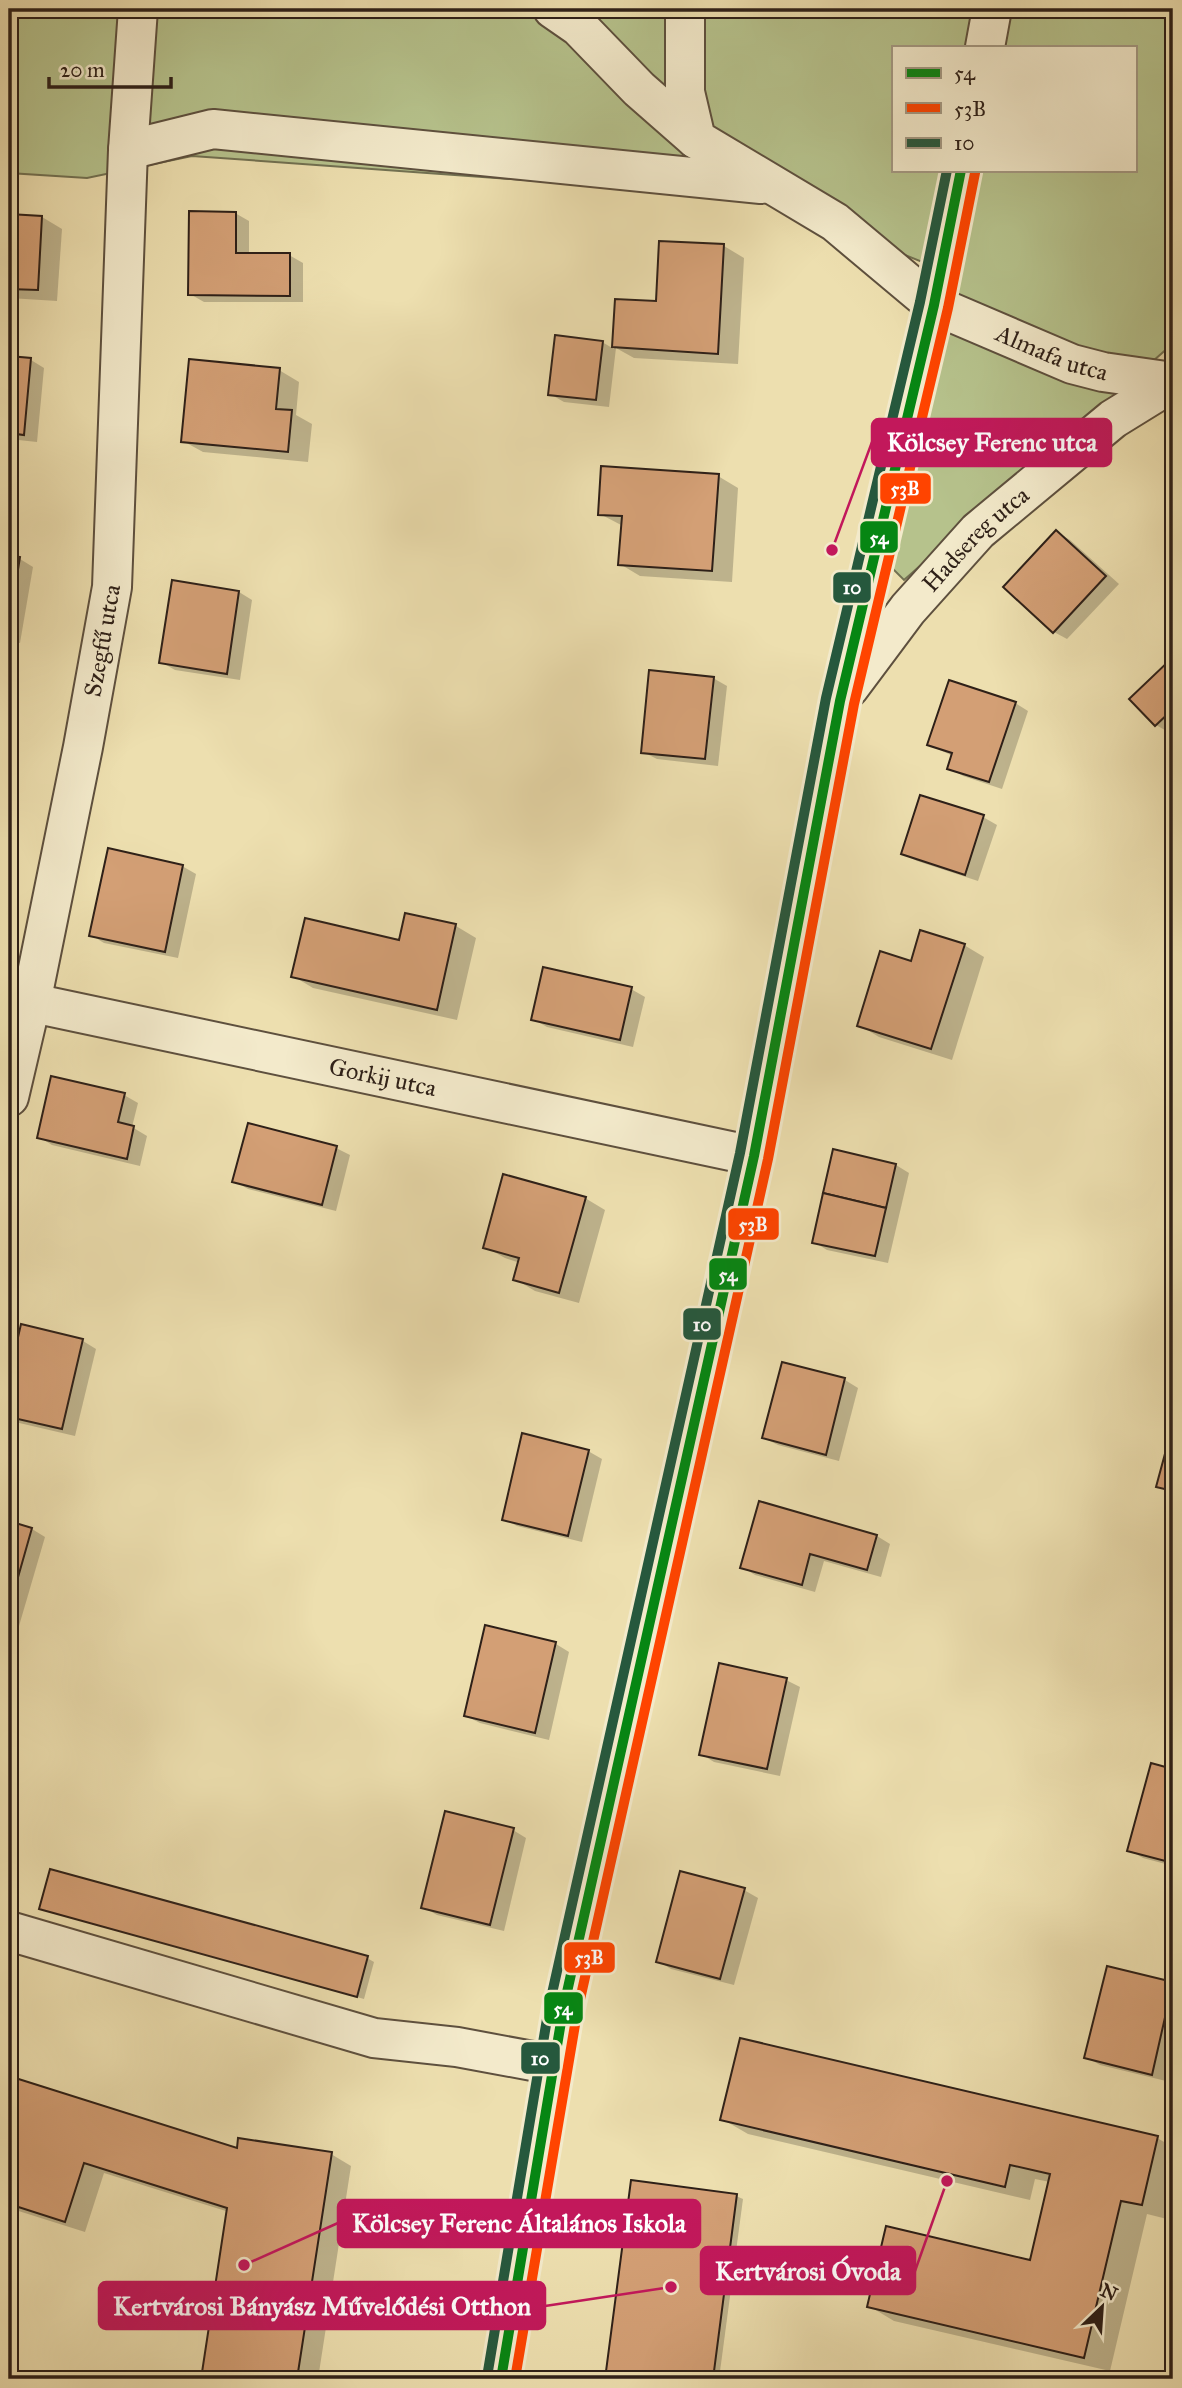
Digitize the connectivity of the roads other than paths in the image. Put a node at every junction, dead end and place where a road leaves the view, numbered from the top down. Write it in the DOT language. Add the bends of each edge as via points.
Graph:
graph roads {
  1 [pos="138,9"];
  2 [pos="553,9"];
  3 [pos="685,9"];
  4 [pos="992,9"];
  5 [pos="985,46"];
  6 [pos="696,139"];
  7 [pos="128,163"];
  8 [pos="961,172"];
  9 [pos="771,186"];
  10 [pos="934,305"];
  11 [pos="1173,382"];
  12 [pos="840,701"];
  13 [pos="20,1000"];
  14 [pos="9,1097"];
  15 [pos="754,1156"];
  16 [pos="9,1931"];
  17 [pos="554,2065"];
  18 [pos="501,2379"];
  1 -- 7 [label="street, Szegfű utca"];
  2 -- 6 [label="street, Almafa utca" via="579,27"];
  3 -- 6 [label="street" via="685,92"];
  4 -- 5 [label="street"];
  6 -- 9 [label="street, Almafa utca"];
  7 -- 9 [label="street" via="213,129"];
  7 -- 13 [label="street, Szegfű utca" via="112,587 83,747"];
  8 -- 10 [label="street, Hadsereg utca"];
  9 -- 10 [label="street, Almafa utca" via="835,222"];
  10 -- 11 [label="street, Almafa utca" via="1072,364"];
  10 -- 12 [label="street, Hadsereg utca"];
  11 -- 12 [label="street, Hadsereg utca" via="1113,419 978,531 908,608"];
  12 -- 15 [label="street, Hadsereg utca"];
  13 -- 14 [label="street, Szegfű utca"];
  13 -- 15 [label="street, Gorkij utca"];
  15 -- 17 [label="street, Hadsereg utca"];
  16 -- 17 [label="street" via="374,2038"];
  17 -- 18 [label="street, Hadsereg utca"];
}
